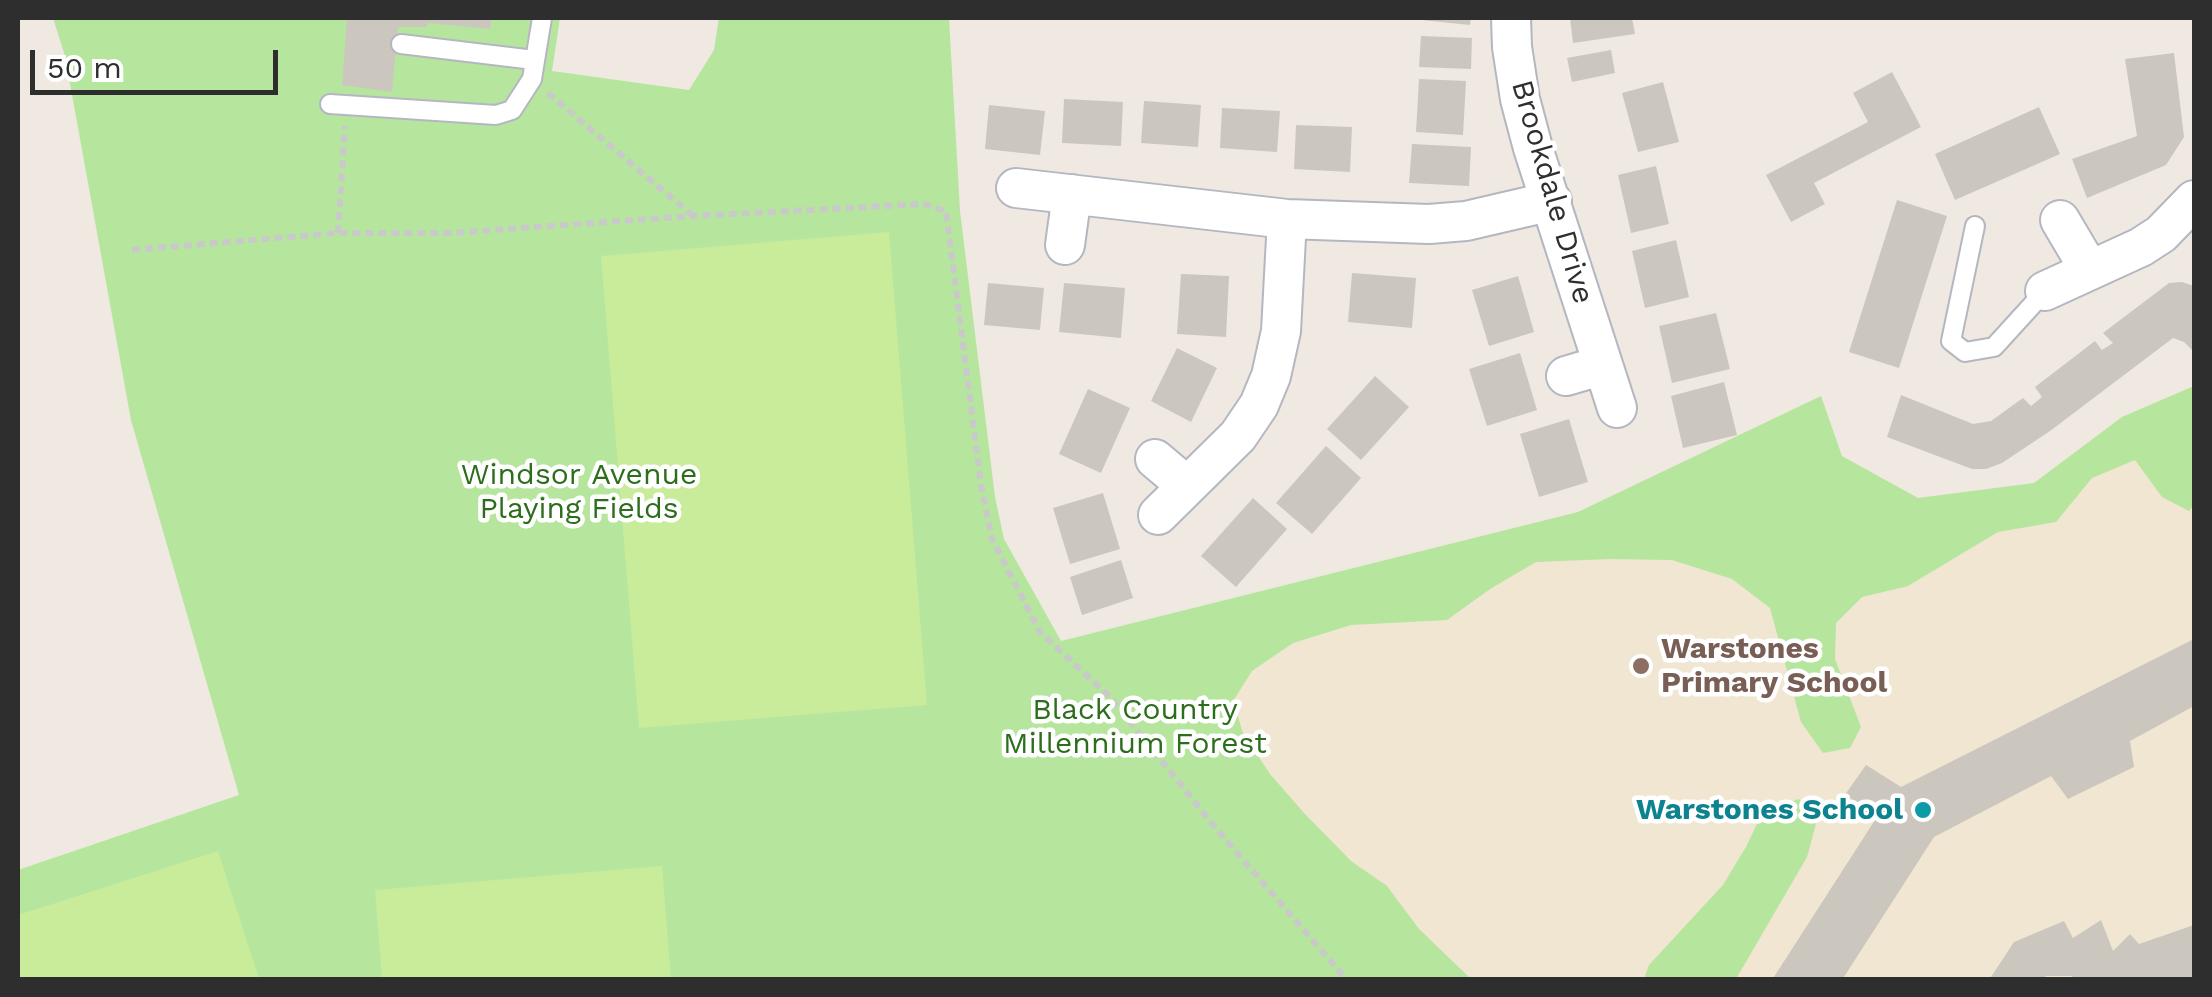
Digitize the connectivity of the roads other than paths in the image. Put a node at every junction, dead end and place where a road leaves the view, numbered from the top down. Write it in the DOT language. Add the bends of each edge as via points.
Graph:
graph roads {
  1 [pos="542,18"];
  2 [pos="1511,18"];
  3 [pos="401,44"];
  4 [pos="533,70"];
  5 [pos="338,105"];
  6 [pos="1016,188"];
  7 [pos="1072,194"];
  8 [pos="2194,200"];
  9 [pos="1552,202"];
  10 [pos="1287,220"];
  11 [pos="2060,220"];
  12 [pos="1975,226"];
  13 [pos="1065,244"];
  14 [pos="2089,269"];
  15 [pos="2044,291"];
  16 [pos="1603,365"];
  17 [pos="1566,376"];
  18 [pos="1617,408"];
  19 [pos="1154,459"];
  20 [pos="1186,486"];
  21 [pos="1158,515"];
  1 -- 4 [label="lane"];
  2 -- 9 [label="street, Brookdale Drive" via="1520,99"];
  3 -- 4 [label="lane"];
  4 -- 5 [label="lane" via="512,110 496,115"];
  6 -- 7 [label="street"];
  7 -- 10 [label="street"];
  7 -- 13 [label="street"];
  8 -- 14 [label="street" via="2160,234"];
  9 -- 10 [label="street" via="1466,222"];
  9 -- 16 [label="street, Brookdale Drive"];
  10 -- 20 [label="street" via="1281,331 1259,405 1238,436"];
  11 -- 14 [label="street"];
  12 -- 15 [label="lane" via="1951,341 1966,352 1994,347"];
  14 -- 15 [label="street"];
  16 -- 17 [label="street"];
  16 -- 18 [label="street, Brookdale Drive"];
  19 -- 20 [label="street"];
  20 -- 21 [label="street"];
}
